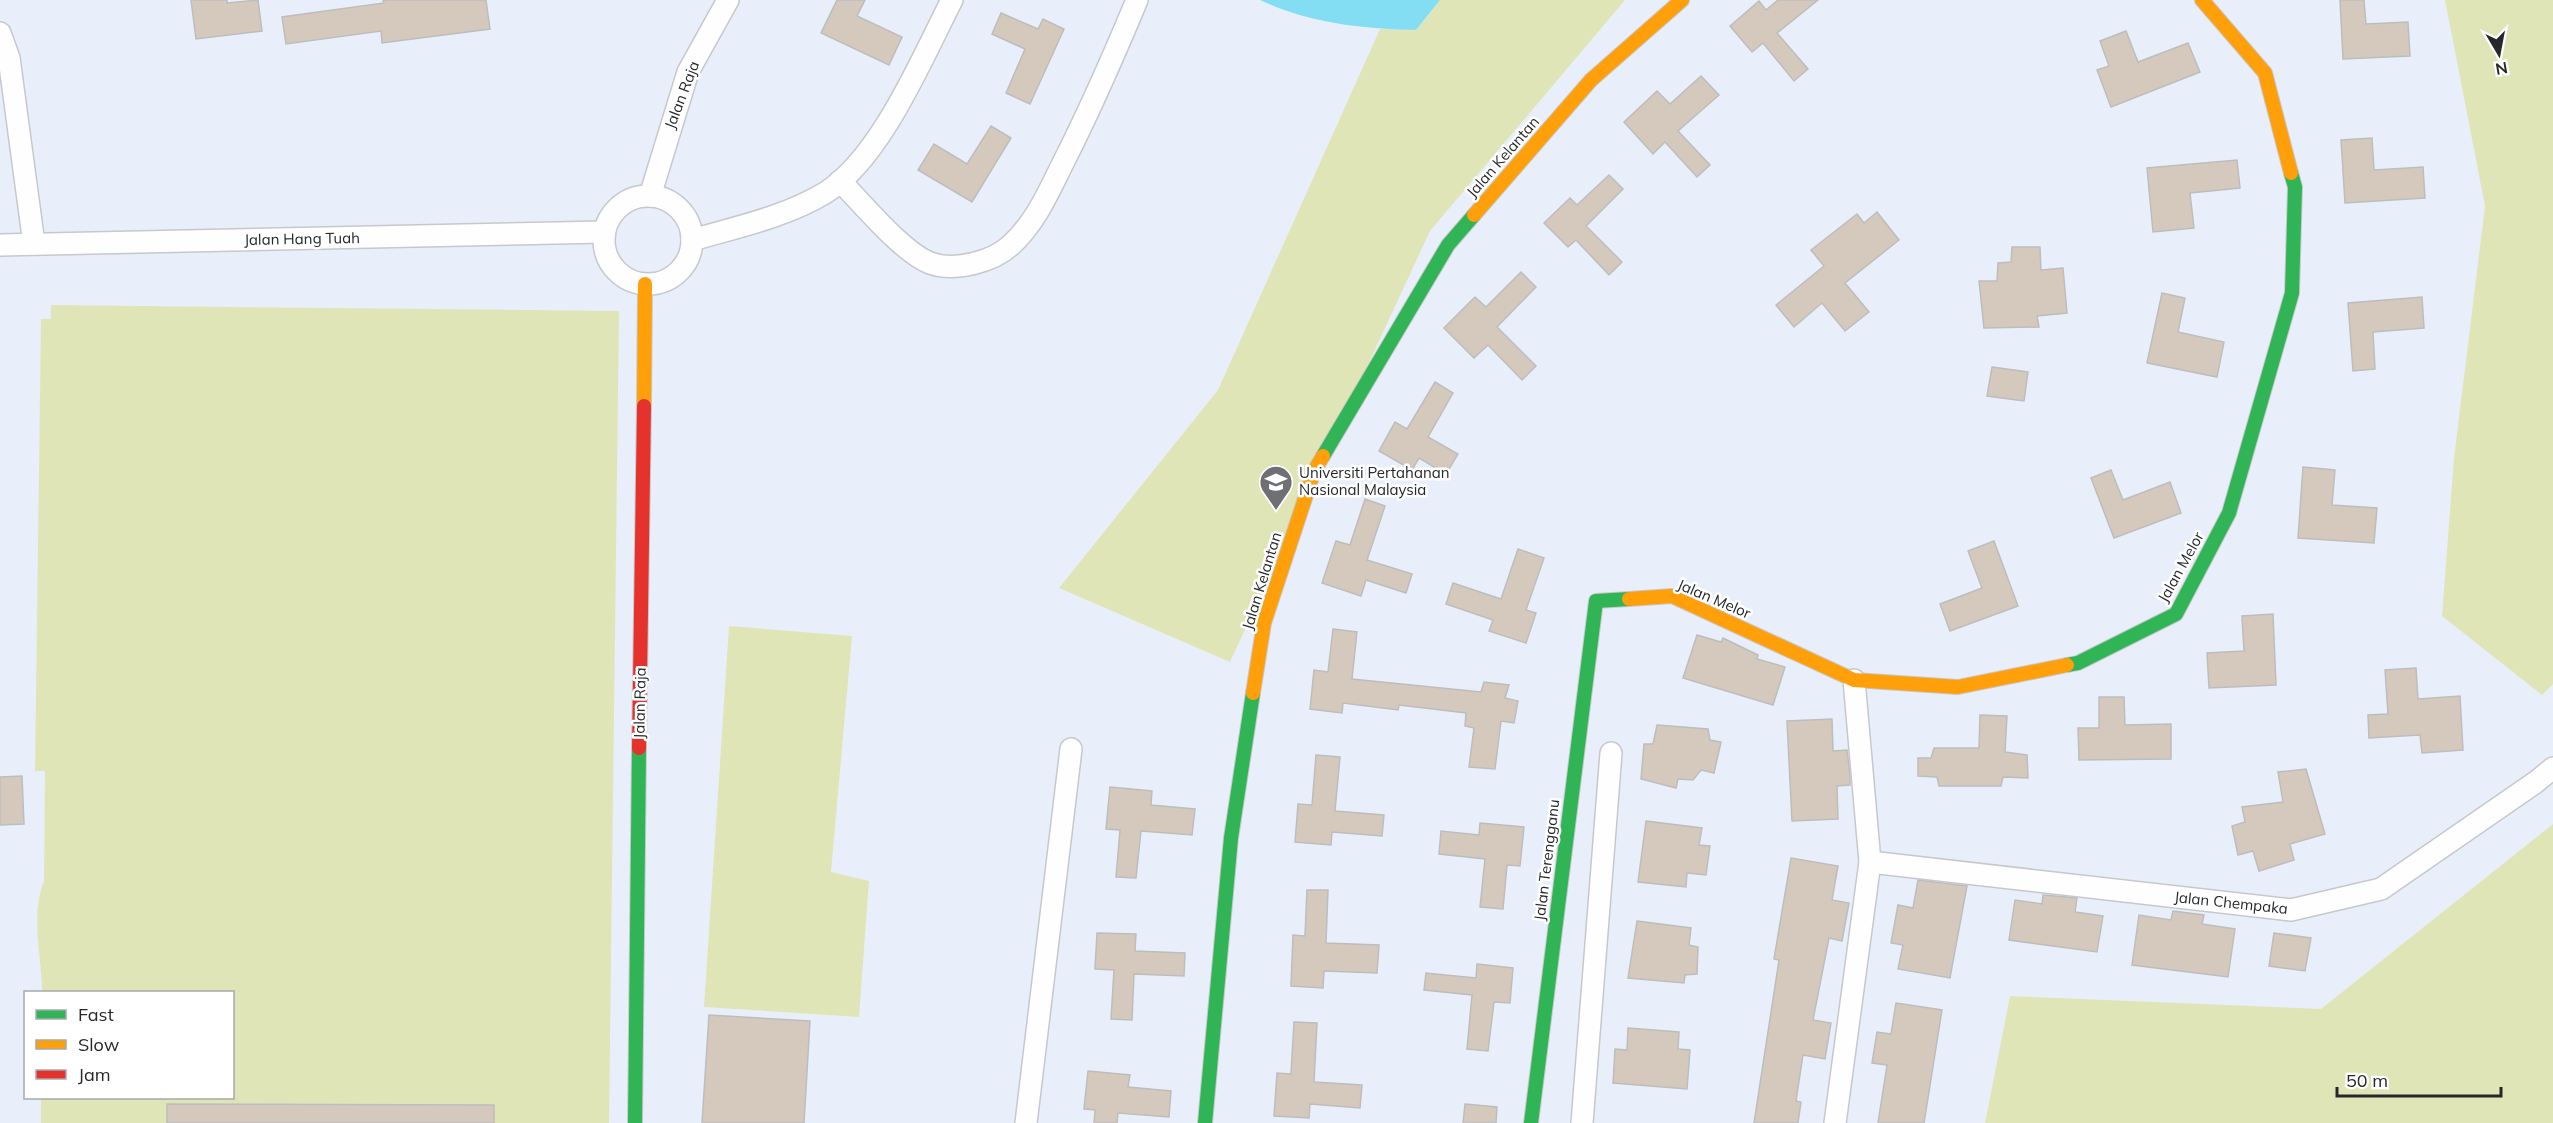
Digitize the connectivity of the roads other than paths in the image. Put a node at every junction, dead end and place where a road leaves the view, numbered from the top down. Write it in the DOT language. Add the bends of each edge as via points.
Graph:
graph roads {
  1 [pos="728,0"];
  2 [pos="952,0"];
  3 [pos="1137,0"];
  4 [pos="1682,0"];
  5 [pos="2202,0"];
  6 [pos="0,33"];
  7 [pos="840,181"];
  8 [pos="650,196"];
  9 [pos="604,232"];
  10 [pos="692,240"];
  11 [pos="34,244"];
  12 [pos="0,245"];
  13 [pos="645,284"];
  14 [pos="1596,601"];
  15 [pos="1854,680"];
  16 [pos="1071,749"];
  17 [pos="1611,753"];
  18 [pos="2553,768"];
  19 [pos="1870,862"];
  20 [pos="635,1123"];
  21 [pos="1026,1123"];
  22 [pos="1205,1123"];
  23 [pos="1531,1123"];
  24 [pos="1582,1123"];
  25 [pos="1835,1123"];
  1 -- 8 [label="street, Jalan Raja" via="688,72"];
  2 -- 7 [label="street" via="880,138"];
  3 -- 7 [label="street" via="1095,100 1037,214 1010,247 988,259 959,266 933,264 911,254"];
  4 -- 22 [label="street, Jalan Kelantan" via="1591,80 1448,245 1314,471 1264,623 1231,838"];
  5 -- 15 [label="street, Jalan Melor" via="2265,73 2295,187 2292,293 2229,513 2176,614 2078,663 1958,687"];
  6 -- 11 [label="street" via="9,58"];
  7 -- 10 [label="street" via="798,207"];
  8 -- 9 [label="street" via="634,198 621,206 610,217"];
  8 -- 10 [label="street" via="675,205 687,221"];
  9 -- 11 [label="street, Jalan Hang Tuah"];
  9 -- 13 [label="street" via="604,247 613,267 630,281"];
  10 -- 13 [label="street" via="683,267 672,277"];
  11 -- 12 [label="street, Jalan Hang Tuah"];
  13 -- 20 [label="street, Jalan Raja"];
  14 -- 15 [label="street, Jalan Melor" via="1672,596"];
  14 -- 23 [label="street, Jalan Terengganu"];
  15 -- 19 [label="street"];
  16 -- 21 [label="street"];
  17 -- 24 [label="street"];
  18 -- 19 [label="street, Jalan Chempaka" via="2381,889 2291,910"];
  19 -- 25 [label="street"];
}
